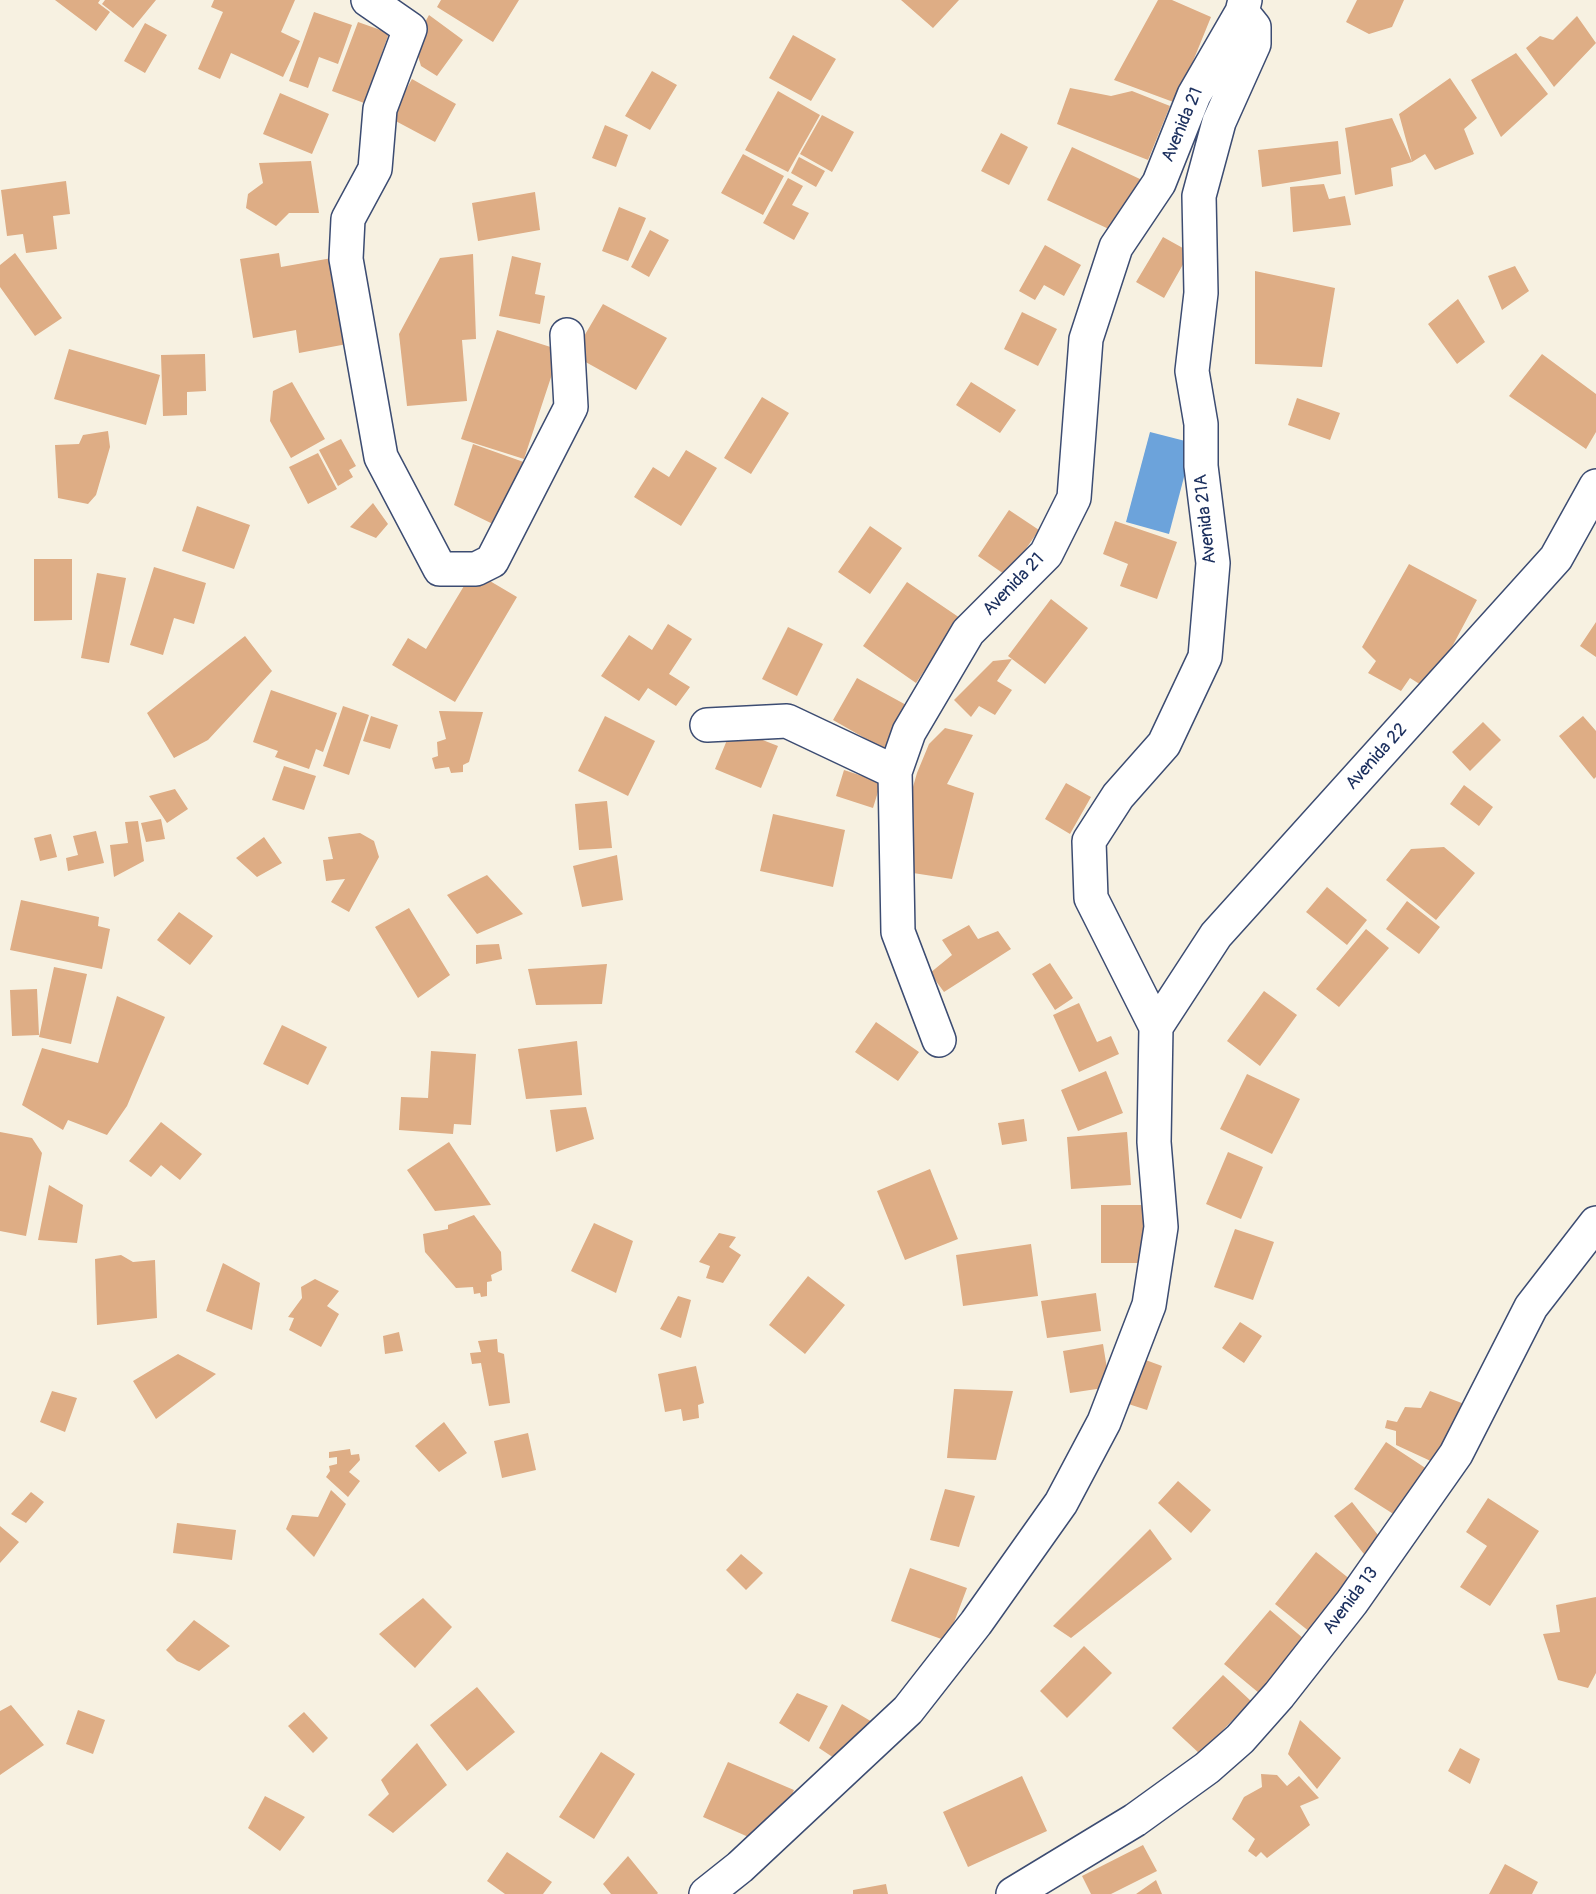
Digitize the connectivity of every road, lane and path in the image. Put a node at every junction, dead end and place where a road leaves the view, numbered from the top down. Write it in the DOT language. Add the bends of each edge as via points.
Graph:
graph roads {
  1 [pos="368,0"];
  2 [pos="1244,6"];
  3 [pos="567,335"];
  4 [pos="1596,486"];
  5 [pos="707,725"];
  6 [pos="895,772"];
  7 [pos="1156,1027"];
  8 [pos="939,1040"];
  9 [pos="1596,1223"];
  10 [pos="706,1894"];
  11 [pos="1013,1894"];
  1 -- 3 [label="street" via="410,29 380,110 375,169 348,219 346,259 381,457 440,569 476,569 492,561 571,407"];
  2 -- 6 [label="street, Avenida 21" via="1194,95 1159,183 1116,247 1086,339 1074,498 1046,554 968,632 909,732"];
  2 -- 7 [label="street, Avenida 21A" via="1254,27 1254,44 1219,122 1199,196 1201,293 1192,371 1201,424 1201,466 1213,563 1205,657 1164,744 1118,796 1089,841 1090,898"];
  4 -- 7 [label="street, Avenida 22" via="1556,558 1216,935"];
  5 -- 6 [label="street" via="787,721"];
  6 -- 8 [label="street, Avenida 21" via="898,932"];
  7 -- 10 [label="street" via="1154,1142 1161,1227 1149,1305 1104,1422 1061,1503 908,1710"];
  9 -- 11 [label="street, Avenida 13" via="1531,1307 1456,1454 1352,1602 1279,1695 1240,1739 1207,1768 1135,1820"];
}
